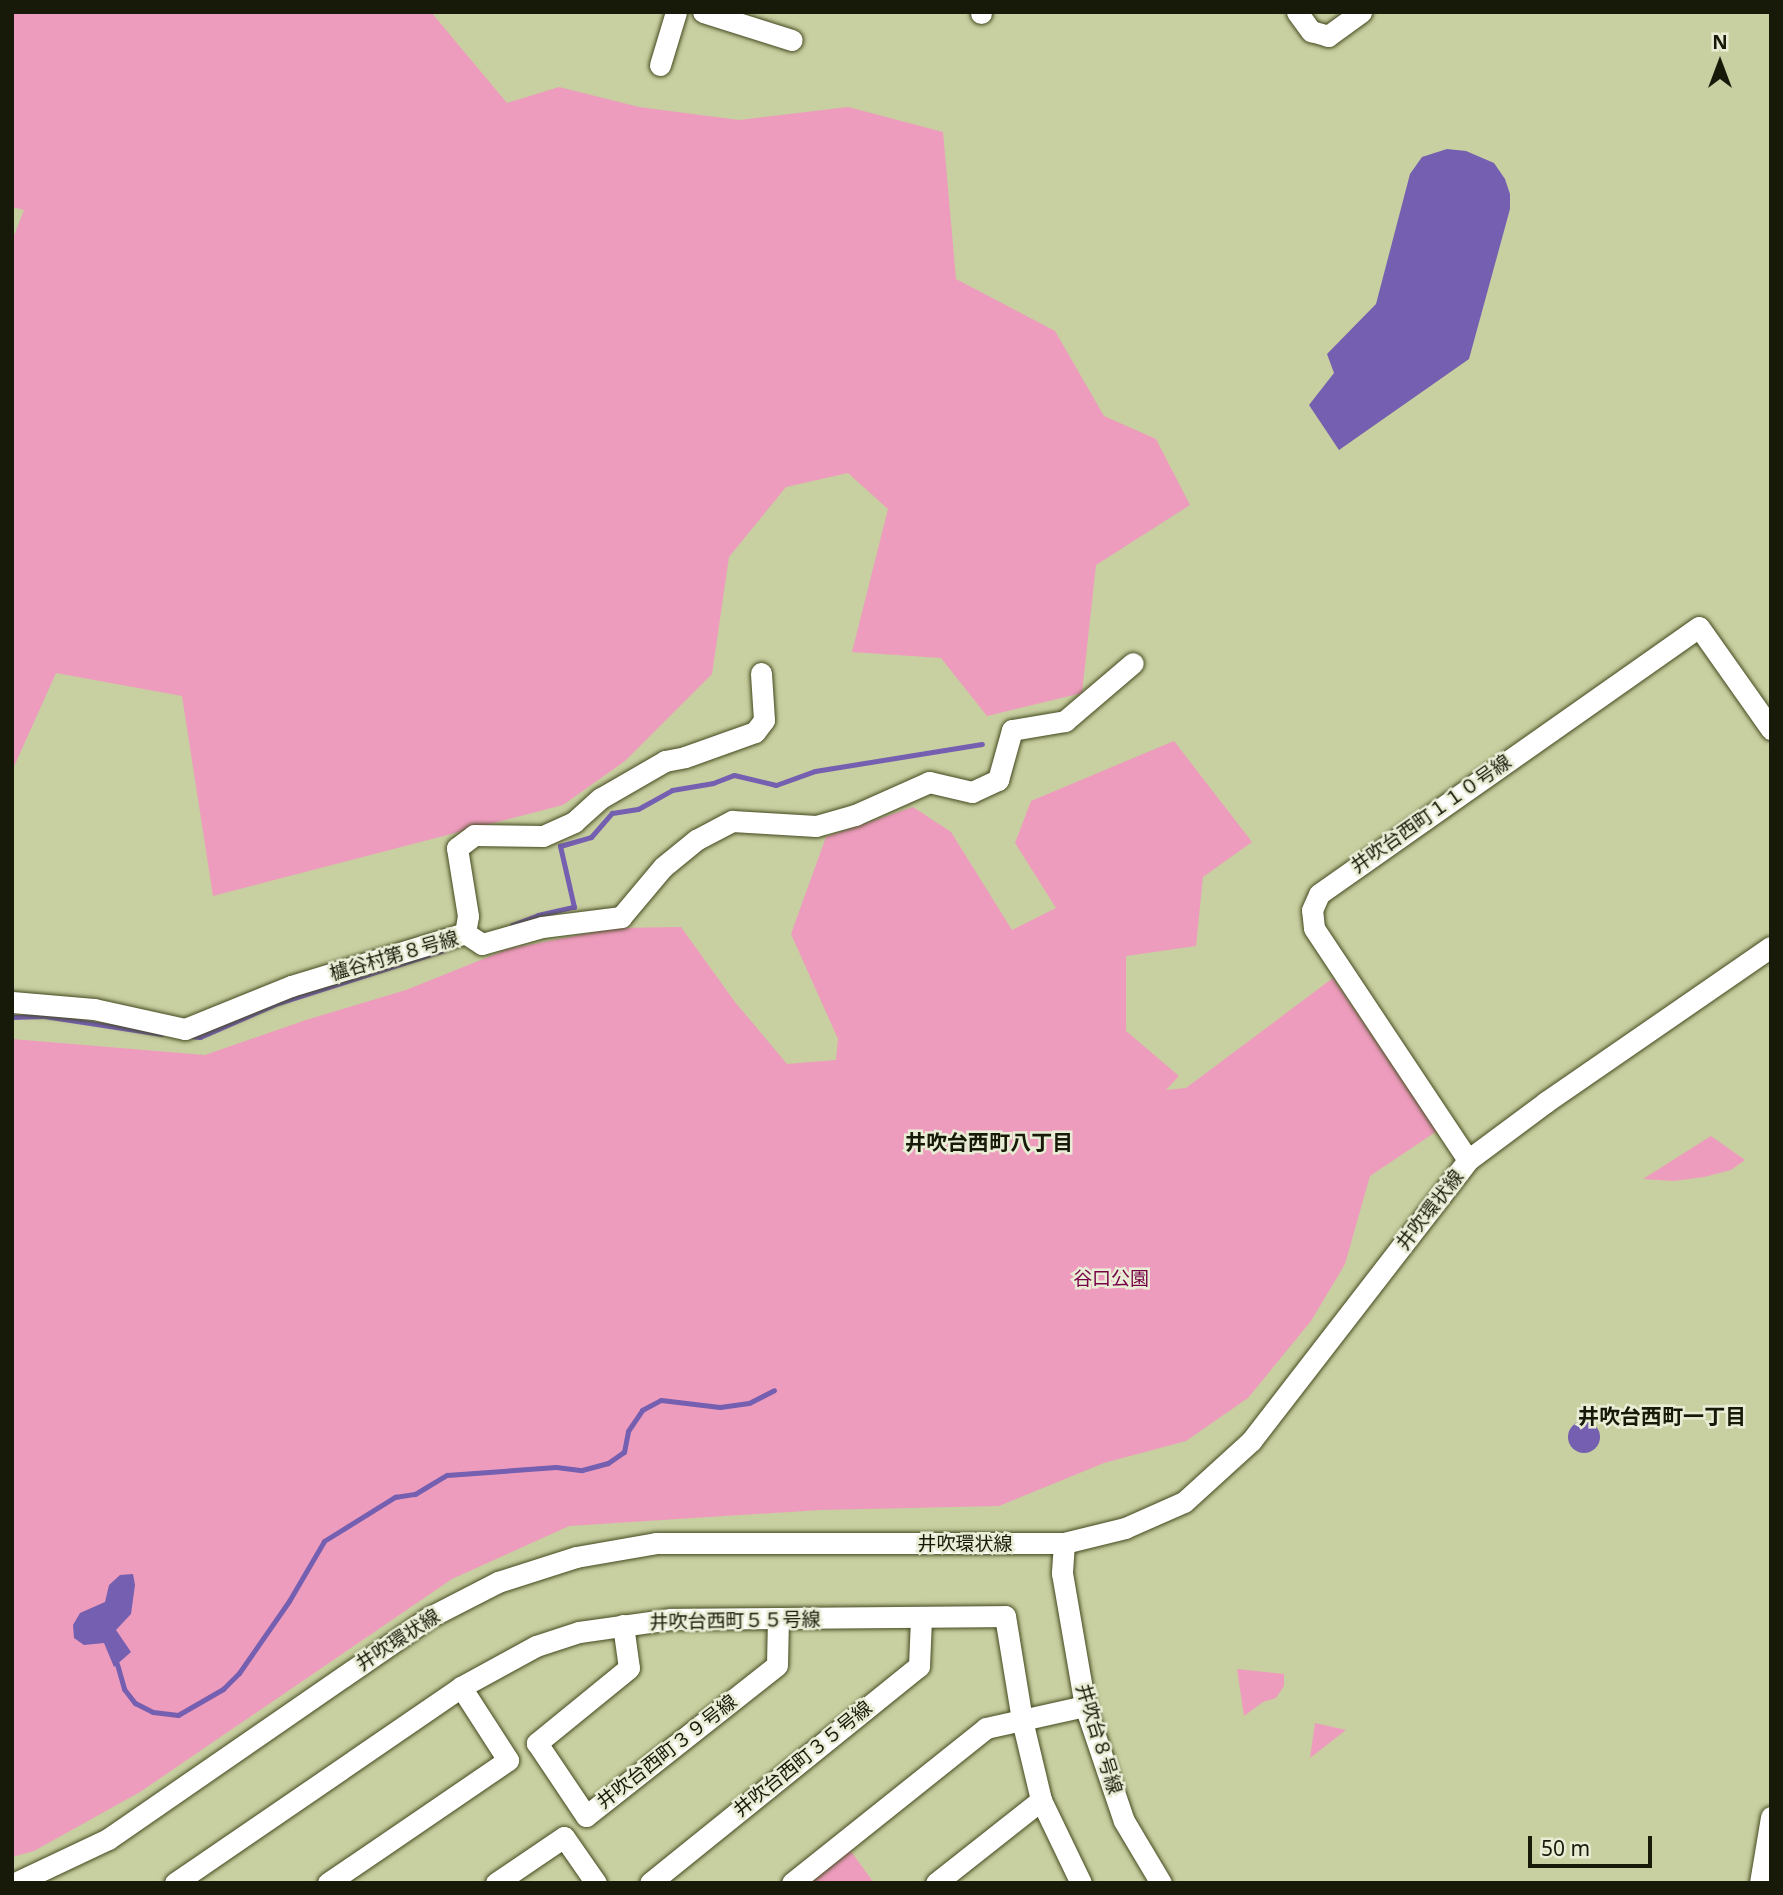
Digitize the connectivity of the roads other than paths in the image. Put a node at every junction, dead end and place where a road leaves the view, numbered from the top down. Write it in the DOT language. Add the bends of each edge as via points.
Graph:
graph roads {
  1 [pos="676,12"];
  2 [pos="703,12"];
  3 [pos="1297,12"];
  4 [pos="1361,12"];
  5 [pos="792,40"];
  6 [pos="660,65"];
  7 [pos="1133,663"];
  8 [pos="761,673"];
  9 [pos="1771,729"];
  10 [pos="471,937"];
  11 [pos="1771,947"];
  12 [pos="12,1002"];
  13 [pos="1468,1160"];
  14 [pos="1064,1543"];
  15 [pos="921,1618"];
  16 [pos="778,1619"];
  17 [pos="623,1625"];
  18 [pos="461,1687"];
  19 [pos="1085,1706"];
  20 [pos="1021,1720"];
  21 [pos="1041,1800"];
  22 [pos="1771,1817"];
  23 [pos="15,1883"];
  24 [pos="175,1883"];
  25 [pos="328,1883"];
  26 [pos="496,1883"];
  27 [pos="596,1883"];
  28 [pos="650,1883"];
  29 [pos="792,1883"];
  30 [pos="936,1883"];
  31 [pos="1080,1883"];
  32 [pos="1161,1883"];
  33 [pos="1760,1883"];
  1 -- 6 [label="street"];
  2 -- 5 [label="street"];
  3 -- 4 [label="street" via="1311,31 1328,36"];
  7 -- 10 [label="street, 櫨谷村第８号線" via="1065,720 1012,730 998,780 972,792 929,782 817,827 732,821 663,867 621,917 542,927 482,944"];
  8 -- 10 [label="street" via="764,720 755,732 664,761 601,798 574,822 543,836 474,835 457,848"];
  9 -- 13 [label="street, 井吹台西町１１０号線" via="1699,627 1319,894 1312,910 1314,928"];
  10 -- 12 [label="street, 櫨谷村第８号線" via="291,986 185,1028 94,1009"];
  11 -- 13 [label="street, 井吹環状線"];
  13 -- 14 [label="street, 井吹環状線" via="1251,1441 1184,1502 1125,1528"];
  14 -- 19 [label="street, 井吹台８号線" via="1062,1573"];
  14 -- 23 [label="street, 井吹環状線" via="656,1543 576,1557 498,1582 428,1618 108,1839"];
  15 -- 16 [label="street, 井吹台西町５５号線"];
  15 -- 20 [label="street, 井吹台西町５５号線" via="1005,1616"];
  15 -- 28 [label="street, 井吹台西町３５号線" via="919,1666"];
  16 -- 17 [label="street, 井吹台西町５５号線" via="670,1619"];
  16 -- 17 [label="street, 井吹台西町３９号線" via="777,1665 586,1816 537,1743 629,1668"];
  17 -- 18 [label="street, 井吹台西町５５号線" via="579,1632 536,1646"];
  18 -- 24 [label="street, 井吹台西町５５号線"];
  18 -- 25 [label="street" via="508,1760"];
  19 -- 20 [label="street"];
  19 -- 32 [label="street, 井吹台８号線" via="1124,1821"];
  20 -- 21 [label="street, 井吹台西町５５号線"];
  20 -- 29 [label="street" via="986,1728"];
  21 -- 30 [label="street"];
  21 -- 31 [label="street, 井吹台西町５５号線"];
  22 -- 33 [label="street"];
  26 -- 27 [label="street" via="564,1837"];
}
